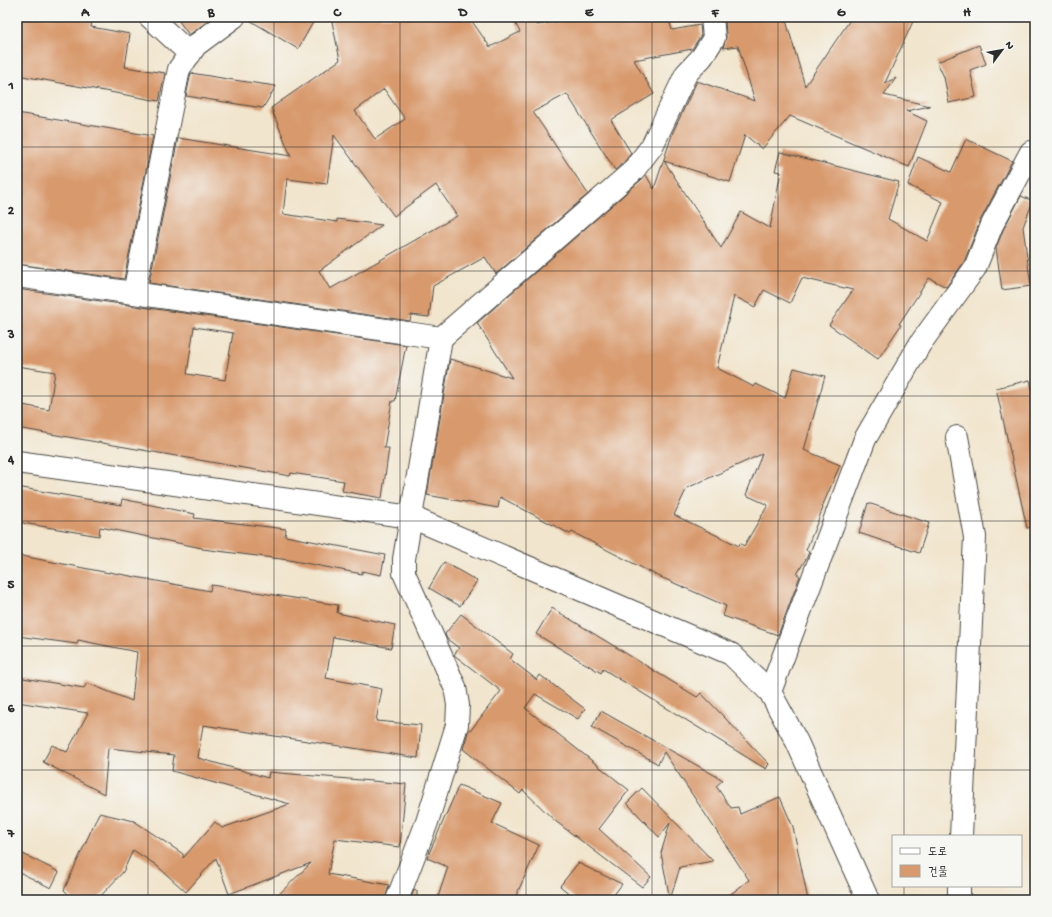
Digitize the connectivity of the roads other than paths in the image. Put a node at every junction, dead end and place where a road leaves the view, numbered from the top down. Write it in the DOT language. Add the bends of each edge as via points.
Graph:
graph roads {
  1 [pos="150,17"];
  2 [pos="234,17"];
  3 [pos="712,17"];
  4 [pos="190,54"];
  5 [pos="1031,152"];
  6 [pos="17,276"];
  7 [pos="134,293"];
  8 [pos="441,338"];
  9 [pos="957,437"];
  10 [pos="17,462"];
  11 [pos="411,517"];
  12 [pos="770,692"];
  13 [pos="962,835"];
  14 [pos="959,887"];
  15 [pos="397,900"];
  16 [pos="868,900"];
  17 [pos="959,900"];
  1 -- 4 [label="street"];
  2 -- 4 [label="street" via="196,46"];
  3 -- 8 [label="street" via="714,38 702,57 686,74 652,146 632,172"];
  4 -- 7 [label="street" via="179,69"];
  5 -- 12 [label="street" via="992,225 975,268 920,344 865,440"];
  6 -- 7 [label="street"];
  7 -- 8 [label="street"];
  8 -- 11 [label="street"];
  9 -- 13 [label="street" via="975,536"];
  10 -- 11 [label="street"];
  11 -- 12 [label="street" via="731,654"];
  11 -- 15 [label="street" via="404,573 455,687 458,705 457,725 427,822"];
  12 -- 16 [label="street" via="797,742"];
  14 -- 17 [label="street"];
}
